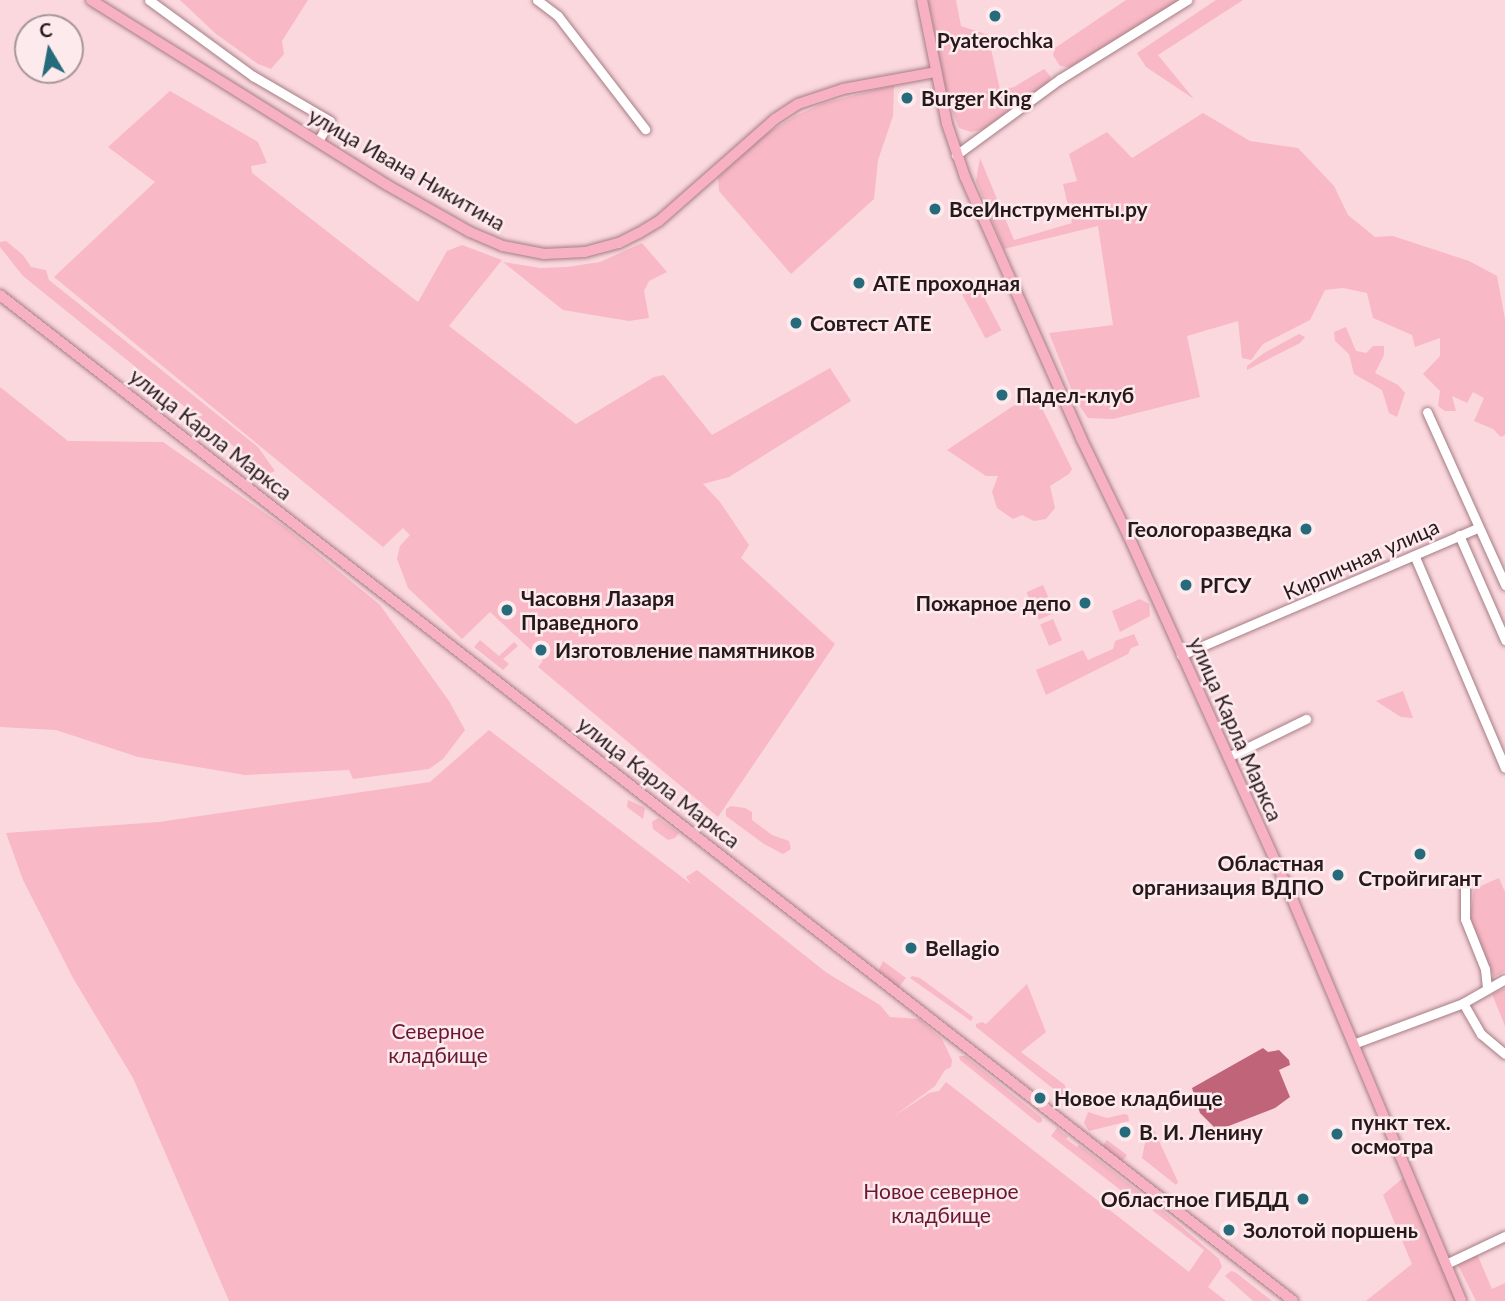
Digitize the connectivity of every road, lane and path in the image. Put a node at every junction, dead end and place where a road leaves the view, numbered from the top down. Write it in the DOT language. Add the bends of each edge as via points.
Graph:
graph roads {
  1 [pos="91,0"];
  2 [pos="149,0"];
  3 [pos="537,0"];
  4 [pos="922,0"];
  5 [pos="1187,0"];
  6 [pos="936,72"];
  7 [pos="645,129"];
  8 [pos="318,141"];
  9 [pos="957,155"];
  10 [pos="0,295"];
  11 [pos="1427,412"];
  12 [pos="1477,528"];
  13 [pos="1459,535"];
  14 [pos="1415,557"];
  15 [pos="1505,585"];
  16 [pos="1505,640"];
  17 [pos="1181,655"];
  18 [pos="1306,719"];
  19 [pos="1228,757"];
  20 [pos="1505,768"];
  21 [pos="1465,887"];
  22 [pos="1505,979"];
  23 [pos="1487,988"];
  24 [pos="1463,1003"];
  25 [pos="1353,1044"];
  26 [pos="1505,1055"];
  27 [pos="1505,1236"];
  28 [pos="1446,1264"];
  29 [pos="1293,1301"];
  30 [pos="1461,1301"];
  1 -- 8 [label="main road, улица Ивана Никитина"];
  2 -- 8 [label="street" via="253,76 330,121"];
  3 -- 7 [label="street" via="558,16"];
  4 -- 6 [label="main road, улица Карла Маркса"];
  5 -- 9 [label="street" via="1060,79"];
  6 -- 8 [label="main road, улица Ивана Никитина" via="843,89 798,104 659,220 619,243 563,255 513,249 470,232"];
  6 -- 9 [label="main road, улица Карла Маркса"];
  9 -- 17 [label="main road, улица Карла Маркса"];
  10 -- 29 [label="main road, улица Карла Маркса"];
  11 -- 12 [label="street"];
  12 -- 13 [label="street, Кирпичная улица"];
  12 -- 15 [label="street"];
  13 -- 14 [label="street, Кирпичная улица"];
  13 -- 16 [label="street"];
  14 -- 17 [label="street, Кирпичная улица"];
  14 -- 20 [label="street"];
  17 -- 19 [label="main road, улица Карла Маркса"];
  18 -- 19 [label="street"];
  19 -- 25 [label="main road, улица Карла Маркса"];
  21 -- 23 [label="street" via="1465,919 1485,969"];
  22 -- 23 [label="street"];
  23 -- 24 [label="street"];
  24 -- 25 [label="street"];
  24 -- 26 [label="street" via="1481,1034"];
  25 -- 28 [label="main road, улица Карла Маркса"];
  27 -- 28 [label="street"];
  28 -- 30 [label="main road, улица Карла Маркса"];
}
